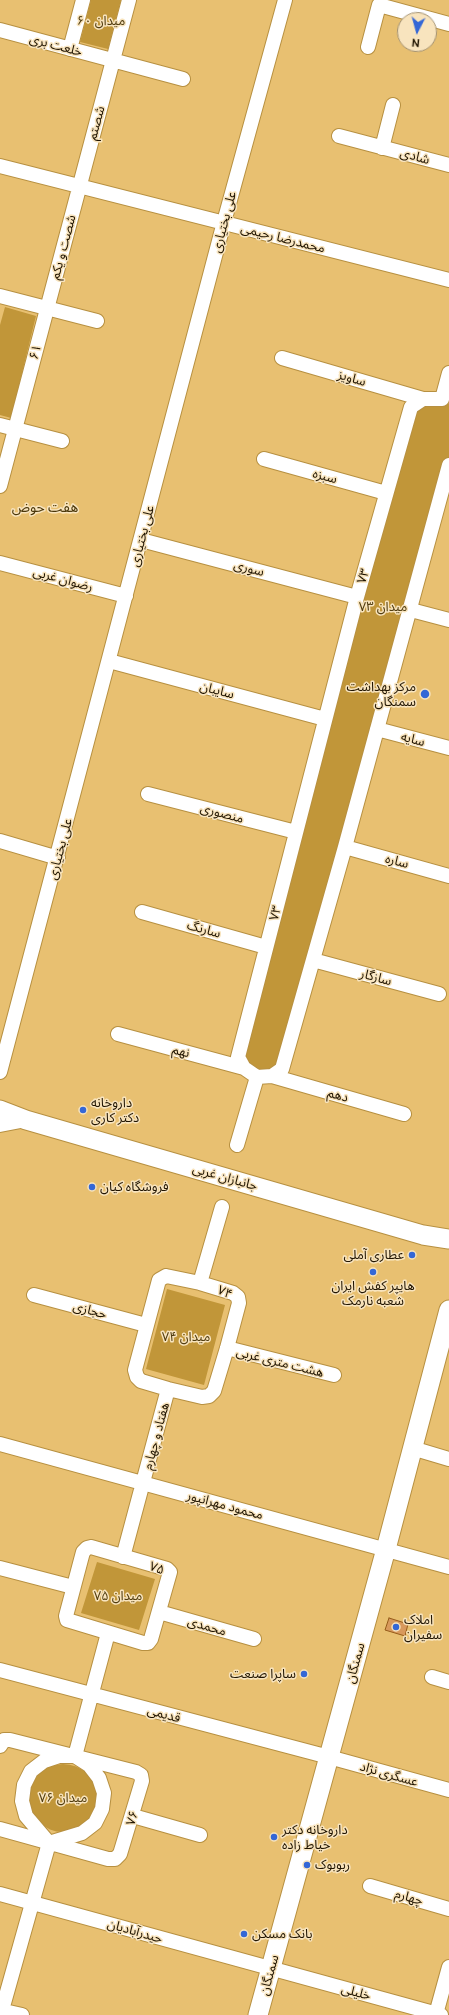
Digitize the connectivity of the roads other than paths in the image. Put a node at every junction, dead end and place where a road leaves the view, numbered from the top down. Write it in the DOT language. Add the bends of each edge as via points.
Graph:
graph roads {
  1 [pos="83,0"];
  2 [pos="129,0"];
  3 [pos="284,0"];
  4 [pos="449,24"];
  5 [pos="0,30"];
  6 [pos="368,47"];
  7 [pos="70,49"];
  8 [pos="113,60"];
  9 [pos="183,79"];
  10 [pos="393,105"];
  11 [pos="339,136"];
  12 [pos="382,148"];
  13 [pos="449,165"];
  14 [pos="0,166"];
  15 [pos="80,186"];
  16 [pos="224,222"];
  17 [pos="449,280"];
  18 [pos="0,296"];
  19 [pos="47,308"];
  20 [pos="98,321"];
  21 [pos="282,358"];
  22 [pos="449,373"];
  23 [pos="423,399"];
  24 [pos="445,402"];
  25 [pos="0,425"];
  26 [pos="15,429"];
  27 [pos="62,441"];
  28 [pos="264,459"];
  29 [pos="449,465"];
  30 [pos="0,486"];
  31 [pos="386,493"];
  32 [pos="443,507"];
  33 [pos="141,540"];
  34 [pos="0,563"];
  35 [pos="126,596"];
  36 [pos="357,597"];
  37 [pos="411,610"];
  38 [pos="449,620"];
  39 [pos="109,661"];
  40 [pos="325,719"];
  41 [pos="377,730"];
  42 [pos="449,748"];
  43 [pos="148,794"];
  44 [pos="296,832"];
  45 [pos="0,841"];
  46 [pos="345,847"];
  47 [pos="58,858"];
  48 [pos="449,876"];
  49 [pos="142,912"];
  50 [pos="266,947"];
  51 [pos="313,960"];
  52 [pos="439,994"];
  53 [pos="118,1034"];
  54 [pos="244,1068"];
  55 [pos="0,1072"];
  56 [pos="272,1076"];
  57 [pos="257,1077"];
  58 [pos="0,1110"];
  59 [pos="404,1114"];
  60 [pos="26,1120"];
  61 [pos="0,1125"];
  62 [pos="237,1145"];
  63 [pos="222,1207"];
  64 [pos="423,1235"];
  65 [pos="449,1238"];
  66 [pos="449,1248"];
  67 [pos="200,1283"];
  68 [pos="34,1295"];
  69 [pos="449,1310"];
  70 [pos="146,1325"];
  71 [pos="227,1348"];
  72 [pos="334,1375"];
  73 [pos="168,1389"];
  74 [pos="0,1444"];
  75 [pos="412,1448"];
  76 [pos="449,1458"];
  77 [pos="144,1483"];
  78 [pos="386,1549"];
  79 [pos="122,1557"];
  80 [pos="449,1566"];
  81 [pos="0,1568"];
  82 [pos="73,1587"];
  83 [pos="159,1612"];
  84 [pos="108,1633"];
  85 [pos="254,1639"];
  86 [pos="0,1670"];
  87 [pos="432,1677"];
  88 [pos="449,1682"];
  89 [pos="91,1695"];
  90 [pos="0,1746"];
  91 [pos="75,1756"];
  92 [pos="329,1757"];
  93 [pos="449,1790"];
  94 [pos="133,1816"];
  95 [pos="0,1830"];
  96 [pos="200,1836"];
  97 [pos="49,1843"];
  98 [pos="370,1886"];
  99 [pos="0,1894"];
  100 [pos="31,1902"];
  101 [pos="449,1909"];
  102 [pos="449,1967"];
  103 [pos="271,1969"];
  104 [pos="1,2010"];
  105 [pos="438,2014"];
  106 [pos="22,2015"];
  107 [pos="258,2015"];
  1 -- 7 [label="street"];
  2 -- 8 [label="street, شصتم"];
  3 -- 16 [label="street, علی بختیاری"];
  4 -- 6 [label="street" via="380,5"];
  5 -- 7 [label="street, خلعت بری"];
  7 -- 8 [label="street, خلعت بری"];
  8 -- 9 [label="street, خلعت بری"];
  8 -- 15 [label="street, شصتم"];
  10 -- 12 [label="street, شادی"];
  11 -- 12 [label="street, شادی"];
  12 -- 13 [label="street, شادی"];
  14 -- 15 [label="street, محمدرضا رحیمی"];
  15 -- 16 [label="street, محمدرضا رحیمی"];
  15 -- 19 [label="street, شصت و یکم"];
  16 -- 17 [label="street, محمدرضا رحیمی"];
  16 -- 33 [label="street, علی بختیاری"];
  18 -- 19 [label="street"];
  19 -- 20 [label="street"];
  19 -- 26 [label="street, ۶۱"];
  21 -- 23 [label="street, ساویز"];
  22 -- 24 [label="street"];
  23 -- 24 [label="street"];
  23 -- 31 [label="street, ۷۳" via="411,407"];
  25 -- 26 [label="street"];
  26 -- 27 [label="street"];
  26 -- 30 [label="street"];
  28 -- 31 [label="street, سبزه"];
  29 -- 32 [label="street"];
  31 -- 36 [label="street, ۷۳"];
  32 -- 37 [label="street"];
  33 -- 35 [label="street, علی بختیاری"];
  33 -- 36 [label="street, سوری"];
  34 -- 35 [label="street, رضوان غربی"];
  35 -- 39 [label="street, علی بختیاری"];
  36 -- 40 [label="street, ۷۳"];
  37 -- 38 [label="street"];
  37 -- 41 [label="street"];
  39 -- 40 [label="street, سایبان"];
  39 -- 47 [label="street, علی بختیاری"];
  40 -- 44 [label="street, ۷۳"];
  41 -- 42 [label="street, سایه"];
  41 -- 46 [label="street"];
  43 -- 44 [label="street, منصوری"];
  44 -- 50 [label="street, ۷۳"];
  45 -- 47 [label="street"];
  46 -- 48 [label="street, ساره"];
  46 -- 51 [label="street"];
  47 -- 55 [label="street, علی بختیاری"];
  49 -- 50 [label="street, سارنگ"];
  50 -- 54 [label="street, ۷۳" via="238,1057"];
  51 -- 52 [label="street, سازگار"];
  51 -- 56 [label="street" via="282,1069"];
  53 -- 54 [label="street, نهم"];
  54 -- 57 [label="street"];
  56 -- 57 [label="street"];
  56 -- 59 [label="street, دهم"];
  57 -- 62 [label="street"];
  58 -- 60 [label="main road, جانبازان غربی"];
  60 -- 61 [label="street, جانبازان غربی"];
  60 -- 64 [label="main road, جانبازان غربی"];
  63 -- 67 [label="street"];
  64 -- 65 [label="main road, جانبازان غربی"];
  64 -- 66 [label="main road, جانبازان غربی"];
  67 -- 70 [label="street, ۷۴" via="162,1277"];
  67 -- 71 [label="street, ۷۴" via="233,1293 238,1297 239,1303"];
  68 -- 70 [label="street, حجازی"];
  69 -- 75 [label="main road, سمنگان"];
  70 -- 73 [label="street, ۷۴" via="135,1370 137,1377 141,1381"];
  71 -- 72 [label="street, هشت متری غربی"];
  71 -- 73 [label="street, ۷۴" via="214,1390 209,1396 202,1397"];
  73 -- 77 [label="street, هفتاد و چهارم"];
  74 -- 77 [label="street, محمود مهرانپور"];
  75 -- 76 [label="street"];
  75 -- 78 [label="main road, سمنگان"];
  77 -- 78 [label="street, محمود مهرانپور"];
  77 -- 79 [label="street, هفتاد و چهارم"];
  78 -- 80 [label="street, محمود مهرانپور"];
  78 -- 92 [label="main road, سمنگان"];
  79 -- 82 [label="street, ۷۵" via="87,1548 83,1552"];
  79 -- 83 [label="street, ۷۵" via="170,1572"];
  81 -- 82 [label="street"];
  82 -- 84 [label="street, ۷۵" via="67,1620"];
  83 -- 84 [label="street, ۷۵" via="148,1643"];
  83 -- 85 [label="street, محمدی"];
  84 -- 89 [label="street"];
  86 -- 89 [label="street, قدیمی"];
  87 -- 88 [label="street"];
  89 -- 91 [label="street"];
  89 -- 92 [label="street, قدیمی"];
  90 -- 91 [label="street, ۷۶" via="4,1740 10,1740"];
  91 -- 94 [label="street, ۷۶" via="141,1775 142,1781"];
  91 -- 97 [label="street, ۷۶" via="59,1756 44,1761 31,1771 24,1785 22,1801 26,1816"];
  91 -- 97 [label="street, ۷۶" via="89,1765 99,1778 104,1793 102,1809 95,1823 82,1833"];
  92 -- 93 [label="street, عسگری نژاد"];
  92 -- 103 [label="main road, سمنگان"];
  94 -- 96 [label="street"];
  94 -- 97 [label="street, ۷۶" via="120,1854 115,1858 108,1859"];
  95 -- 97 [label="street, ۷۶"];
  97 -- 100 [label="street"];
  98 -- 101 [label="street, چهارم"];
  99 -- 100 [label="street, حیدرآبادیان"];
  100 -- 103 [label="street, حیدرآبادیان"];
  100 -- 104 [label="street"];
  102 -- 105 [label="street"];
  103 -- 105 [label="street, خلیلی"];
  103 -- 107 [label="main road, سمنگان"];
  104 -- 106 [label="street"];
}
